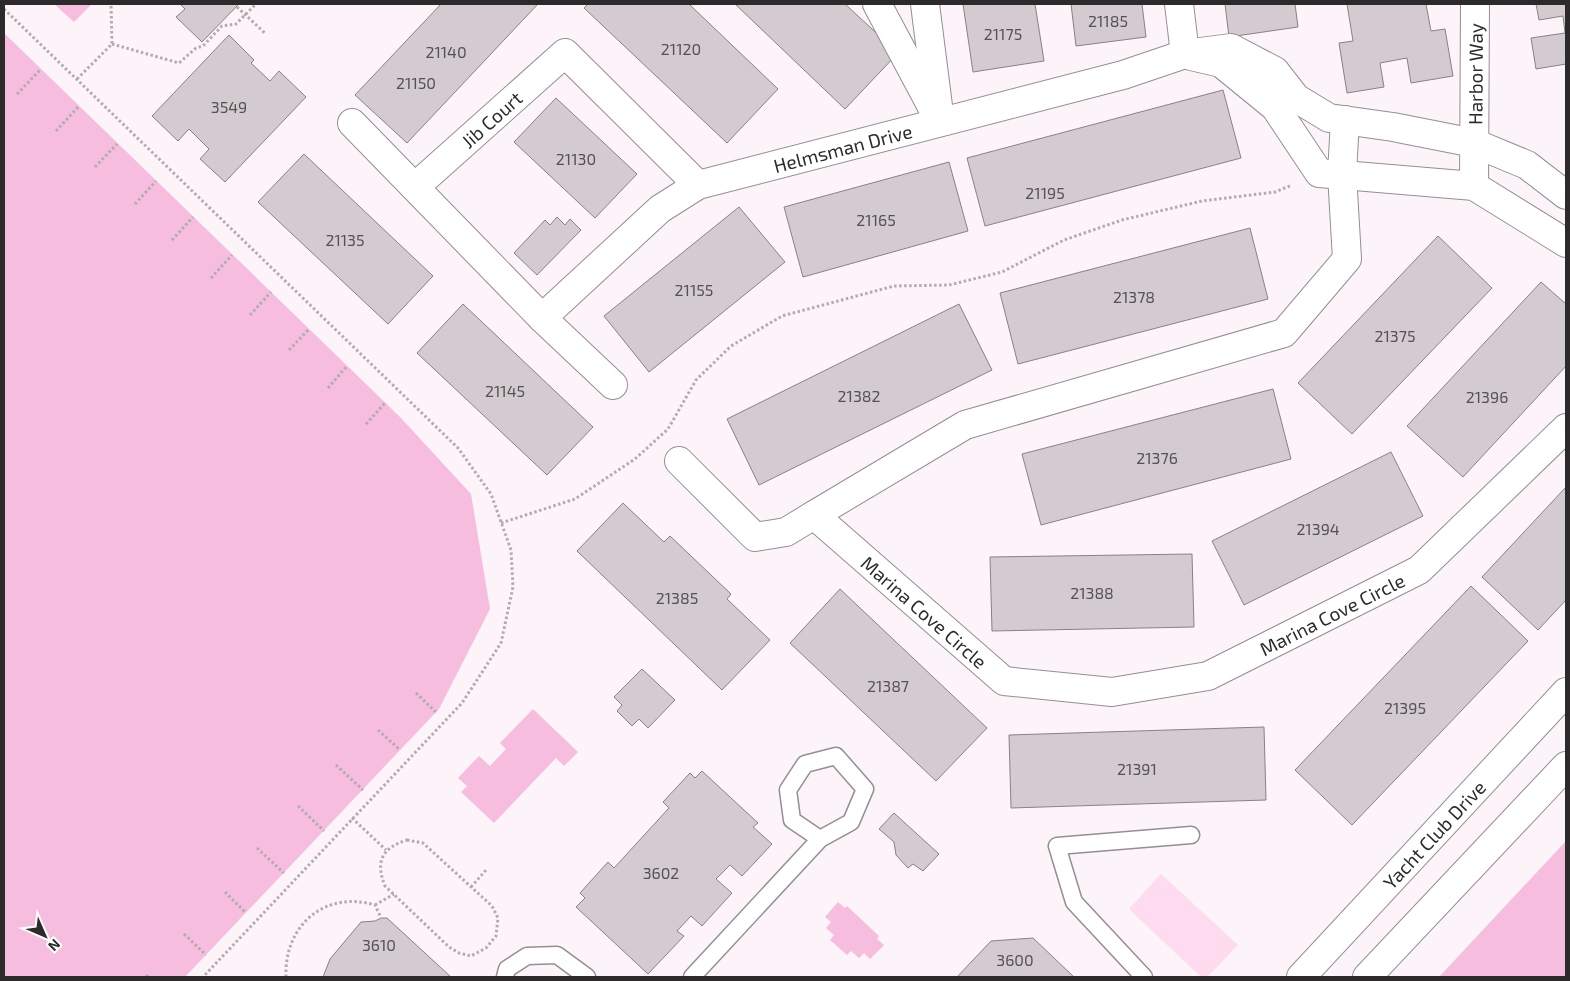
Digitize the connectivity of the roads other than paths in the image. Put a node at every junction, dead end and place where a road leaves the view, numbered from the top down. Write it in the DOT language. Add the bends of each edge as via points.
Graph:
graph roads {
  1 [pos="877,4"];
  2 [pos="925,4"];
  3 [pos="1179,4"];
  4 [pos="1476,4"];
  5 [pos="1185,54"];
  6 [pos="1337,119"];
  7 [pos="940,122"];
  8 [pos="352,123"];
  9 [pos="1474,143"];
  10 [pos="1330,174"];
  11 [pos="698,185"];
  12 [pos="1474,186"];
  13 [pos="415,187"];
  14 [pos="1566,195"];
  15 [pos="1566,243"];
  16 [pos="542,318"];
  17 [pos="613,385"];
  18 [pos="1566,428"];
  19 [pos="679,461"];
  20 [pos="814,514"];
  21 [pos="1566,692"];
  22 [pos="1566,766"];
  23 [pos="1191,835"];
  24 [pos="820,840"];
  25 [pos="506,977"];
  26 [pos="586,977"];
  27 [pos="692,977"];
  28 [pos="1144,977"];
  29 [pos="1301,977"];
  30 [pos="1367,977"];
  1 -- 7 [label="street"];
  2 -- 7 [label="street"];
  3 -- 5 [label="street"];
  4 -- 9 [label="street, Harbor Way"];
  5 -- 6 [label="street, Helmsman Drive" via="1231,48 1275,71 1296,98"];
  5 -- 7 [label="street, Helmsman Drive" via="1123,75"];
  5 -- 10 [label="street" via="1221,64 1275,107"];
  6 -- 9 [label="street, Harbor Way"];
  6 -- 10 [label="street"];
  7 -- 11 [label="street, Helmsman Drive"];
  8 -- 13 [label="street"];
  9 -- 12 [label="street, Harbor Way"];
  9 -- 14 [label="street, Harbor Way" via="1527,165"];
  10 -- 12 [label="street"];
  10 -- 20 [label="street" via="1347,259 1284,333 965,425"];
  11 -- 13 [label="street, Jib Court" via="566,53"];
  11 -- 16 [label="street, Helmsman Drive" via="660,209"];
  12 -- 15 [label="street"];
  13 -- 16 [label="street"];
  16 -- 17 [label="street"];
  18 -- 20 [label="street, Marina Cove Circle" via="1419,570 1208,676 1112,692 1004,681"];
  19 -- 20 [label="street" via="755,537 786,532"];
  21 -- 29 [label="street, Yacht Club Drive"];
  22 -- 30 [label="street"];
  23 -- 28 [label="lane" via="1057,846 1074,902"];
  24 -- 24 [label="lane" via="852,822 865,789 836,756 805,764 788,790 792,820"];
  24 -- 27 [label="lane"];
  25 -- 26 [label="lane" via="507,969 527,956 557,955"];
}
